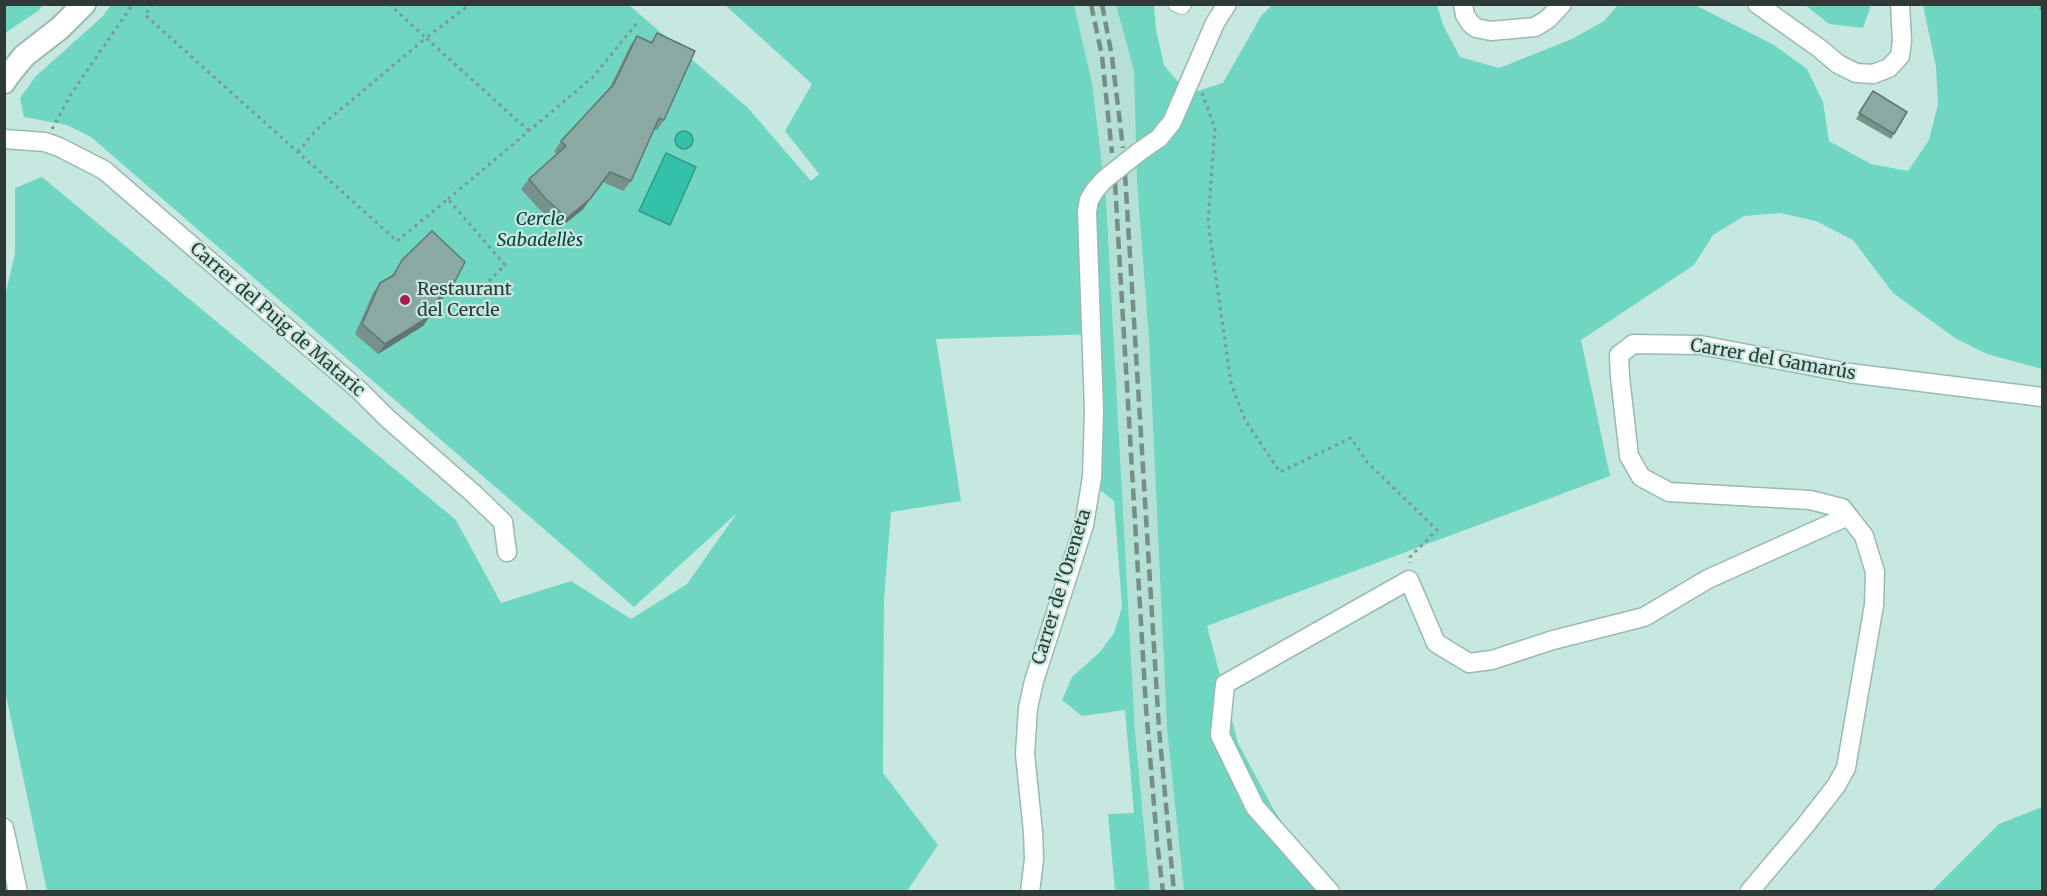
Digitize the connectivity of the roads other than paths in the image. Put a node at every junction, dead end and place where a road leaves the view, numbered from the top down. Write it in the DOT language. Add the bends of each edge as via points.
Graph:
graph roads {
  1 [pos="70,4"];
  2 [pos="84,4"];
  3 [pos="1175,4"];
  4 [pos="1184,4"];
  5 [pos="1227,4"];
  6 [pos="1463,4"];
  7 [pos="1562,4"];
  8 [pos="1757,4"];
  9 [pos="1900,4"];
  10 [pos="4,53"];
  11 [pos="6,80"];
  12 [pos="4,139"];
  13 [pos="2038,399"];
  14 [pos="1848,516"];
  15 [pos="507,552"];
  16 [pos="4,828"];
  17 [pos="18,891"];
  18 [pos="1030,891"];
  19 [pos="1330,891"];
  20 [pos="1749,891"];
  1 -- 10 [label="street" via="41,31"];
  2 -- 11 [label="street" via="24,56"];
  3 -- 4 [label="street"];
  5 -- 18 [label="street, Carrer de l'Oreneta, bridge" via="1167,130 1105,179 1089,200 1092,477 1084,525 1034,681 1027,716 1026,777 1034,859"];
  6 -- 7 [label="street" via="1470,23 1491,31 1535,27"];
  8 -- 9 [label="street" via="1838,64 1857,73 1873,74 1889,68 1900,56"];
  12 -- 15 [label="street, Carrer del Puig de Mataric" via="45,142 104,170 359,390 503,522"];
  13 -- 14 [label="street, Carrer del Gamarús" via="1849,373 1700,345 1633,344 1619,355 1629,456 1641,477 1669,492 1810,500 1842,508"];
  14 -- 19 [label="street" via="1708,579 1644,617 1492,660 1469,663 1436,643 1410,580 1225,684 1220,735 1255,807"];
  14 -- 20 [label="street, Carrer del Gamarús" via="1864,536 1875,572 1874,605 1846,768 1836,786"];
  16 -- 17 [label="street"];
}
